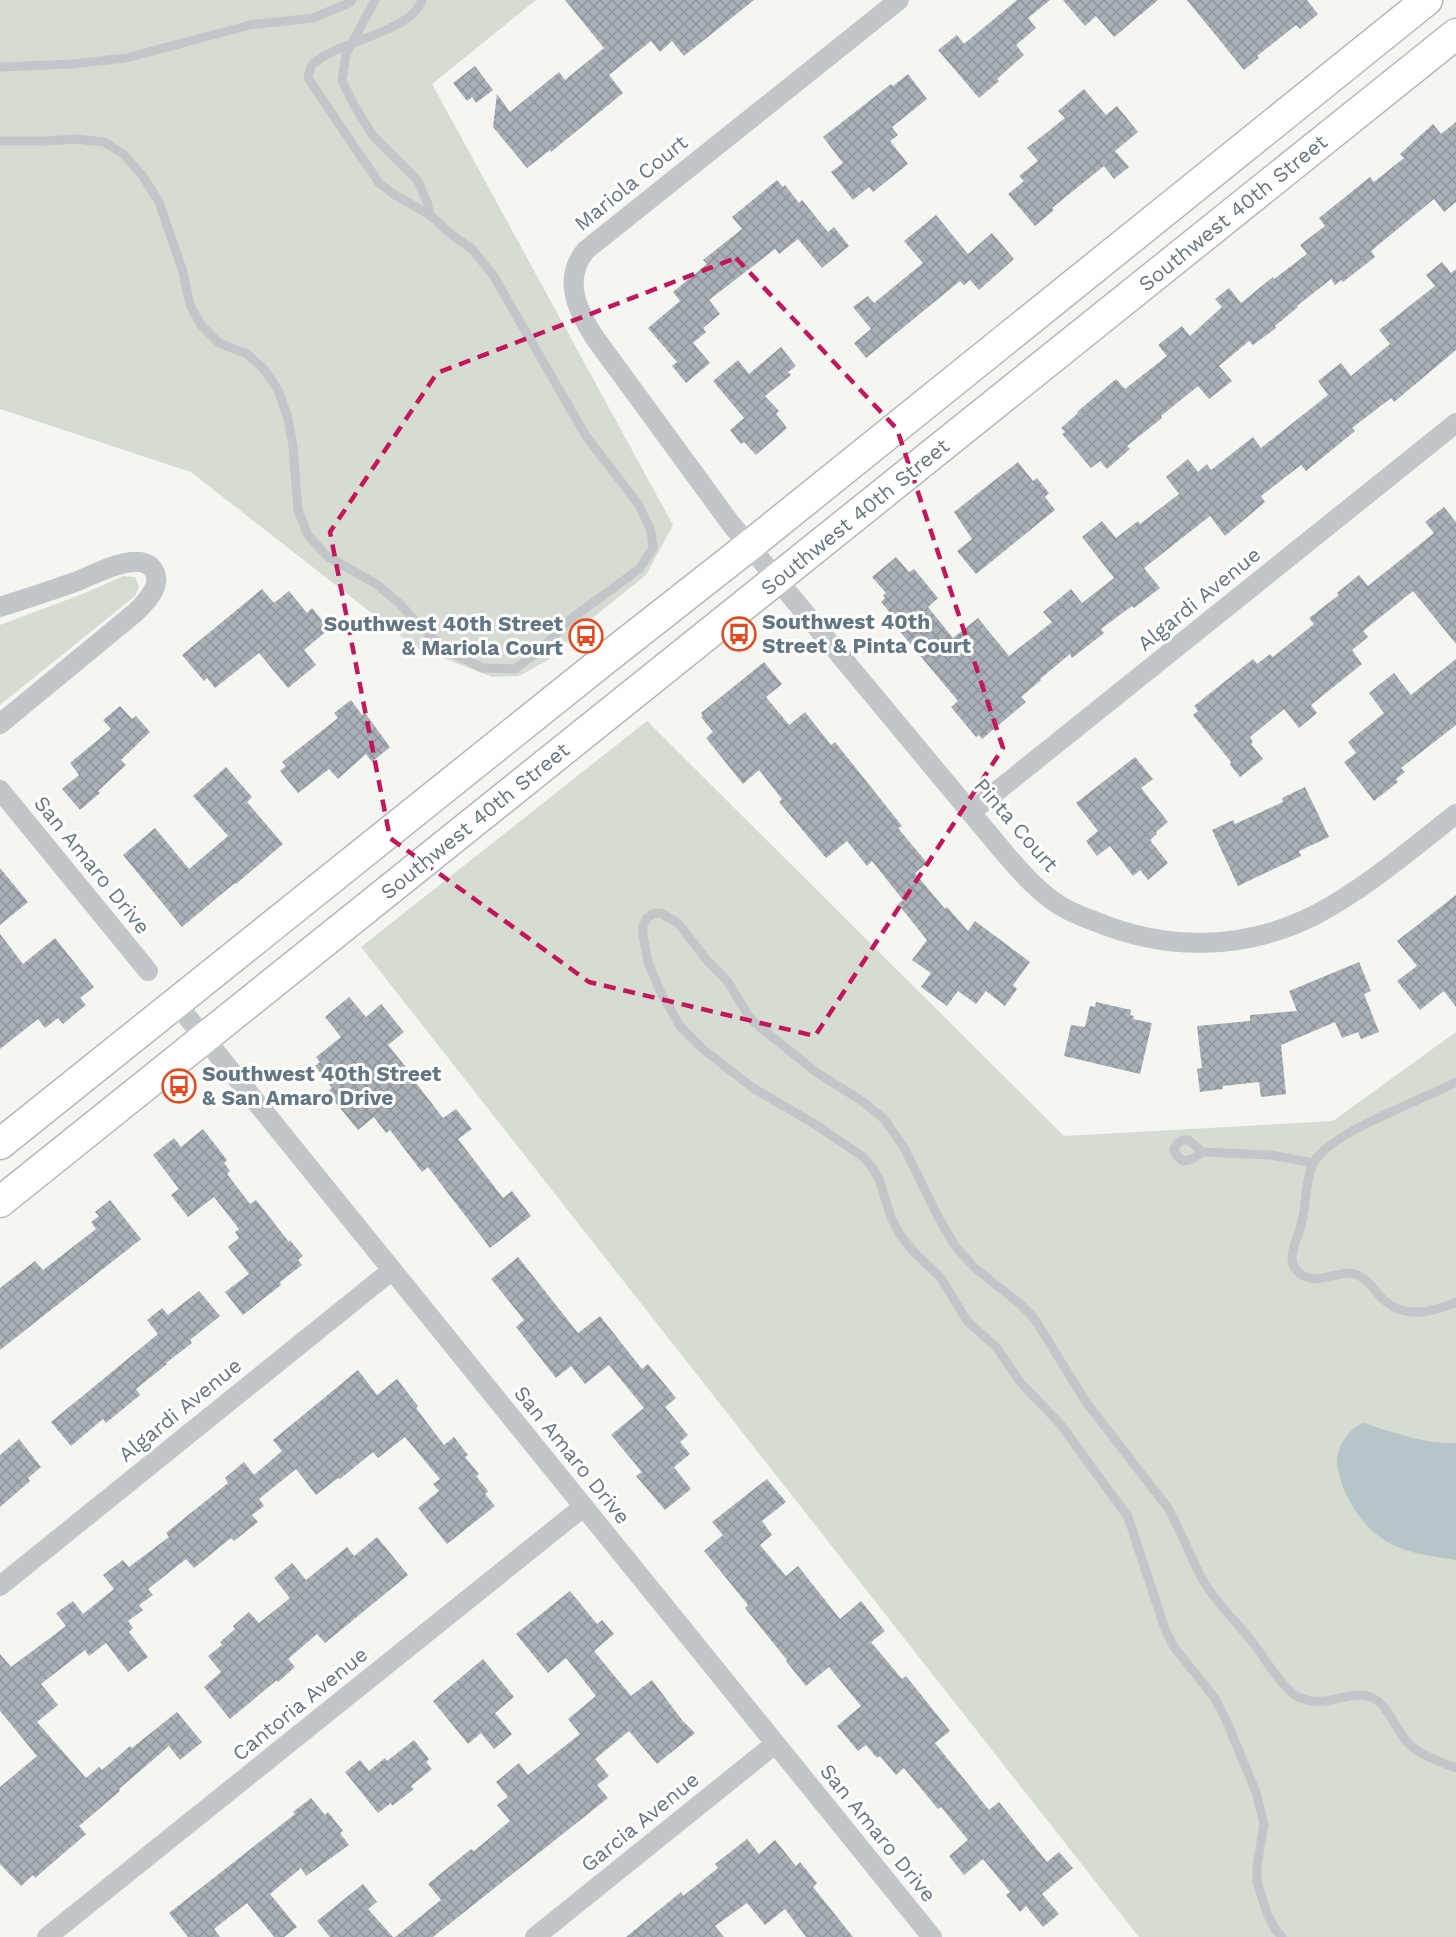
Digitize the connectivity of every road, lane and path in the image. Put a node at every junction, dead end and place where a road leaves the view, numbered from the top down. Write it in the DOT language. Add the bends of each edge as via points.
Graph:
graph roads {
  1 [pos="352,0"];
  2 [pos="375,0"];
  3 [pos="422,0"];
  4 [pos="899,0"];
  5 [pos="1427,0"];
  6 [pos="1456,34"];
  7 [pos="352,42"];
  8 [pos="0,67"];
  9 [pos="0,141"];
  10 [pos="430,215"];
  11 [pos="1456,423"];
  12 [pos="749,546"];
  13 [pos="778,580"];
  14 [pos="0,608"];
  15 [pos="0,724"];
  16 [pos="0,790"];
  17 [pos="971,812"];
  18 [pos="1456,814"];
  19 [pos="147,971"];
  20 [pos="176,1003"];
  21 [pos="204,1039"];
  22 [pos="1456,1083"];
  23 [pos="0,1144"];
  24 [pos="1203,1152"];
  25 [pos="1313,1163"];
  26 [pos="0,1202"];
  27 [pos="391,1271"];
  28 [pos="1456,1302"];
  29 [pos="584,1507"];
  30 [pos="0,1586"];
  31 [pos="775,1744"];
  32 [pos="1456,1768"];
  33 [pos="47,1937"];
  34 [pos="535,1937"];
  35 [pos="932,1937"];
  36 [pos="1282,1937"];
  1 -- 8 [label="lane" via="313,18 250,25 126,58"];
  2 -- 7 [label="lane"];
  3 -- 7 [label="lane" via="410,16 383,32"];
  4 -- 12 [label="street, Mariola Court" via="594,243 576,265 575,297 585,323"];
  5 -- 12 [label="main road, Southwest 40th Street"];
  6 -- 13 [label="main road, Southwest 40th Street"];
  7 -- 10 [label="lane" via="342,81 373,136 418,182"];
  7 -- 10 [label="lane" via="330,51 312,65 308,78 379,183"];
  9 -- 10 [label="lane" via="76,139 104,142 123,154 159,202 190,305 201,325 219,343 247,354 264,369 278,390 293,446 298,510 308,535 327,556 376,584 399,603 447,651 483,668 515,669 571,619 639,569 653,548 651,531 639,505 586,436 493,275 472,249"];
  11 -- 17 [label="street, Algardi Avenue"];
  12 -- 13 [label="street, Pinta Court"];
  12 -- 20 [label="main road, Southwest 40th Street"];
  13 -- 17 [label="street, Pinta Court"];
  13 -- 21 [label="main road, Southwest 40th Street"];
  14 -- 15 [label="street" via="123,564 149,565 157,579 146,602 136,612"];
  16 -- 19 [label="street, San Amaro Drive"];
  17 -- 18 [label="street, Pinta Court" via="1034,887 1055,903 1128,934 1188,943 1248,938 1314,915 1370,880"];
  20 -- 21 [label="street, San Amaro Drive"];
  20 -- 23 [label="main road, Southwest 40th Street"];
  21 -- 26 [label="main road, Southwest 40th Street"];
  21 -- 27 [label="street, San Amaro Drive"];
  22 -- 25 [label="lane" via="1362,1126 1331,1144"];
  24 -- 25 [label="lane" via="1270,1155"];
  25 -- 28 [label="lane" via="1304,1219 1293,1246 1293,1264 1298,1271 1315,1278 1358,1275 1402,1311 1425,1313"];
  27 -- 29 [label="street, San Amaro Drive"];
  27 -- 30 [label="street, Algardi Avenue"];
  29 -- 31 [label="street, San Amaro Drive"];
  29 -- 33 [label="street, Cantoria Avenue"];
  31 -- 34 [label="street, Garcia Avenue"];
  31 -- 35 [label="street, San Amaro Drive"];
  32 -- 36 [label="lane" via="1416,1750 1371,1697 1359,1695 1315,1702 1293,1694 1285,1686 1214,1596 1172,1515 1086,1402 1035,1318 955,1246 884,1119 755,1023 732,987 678,922 661,913 647,918 643,934 648,962 680,1026 753,1088 818,1126 872,1167 899,1233 941,1278 967,1321 996,1347 1021,1383 1061,1425 1128,1517 1165,1629 1174,1647 1214,1697 1256,1791 1264,1824 1257,1882 1267,1913"];
}
